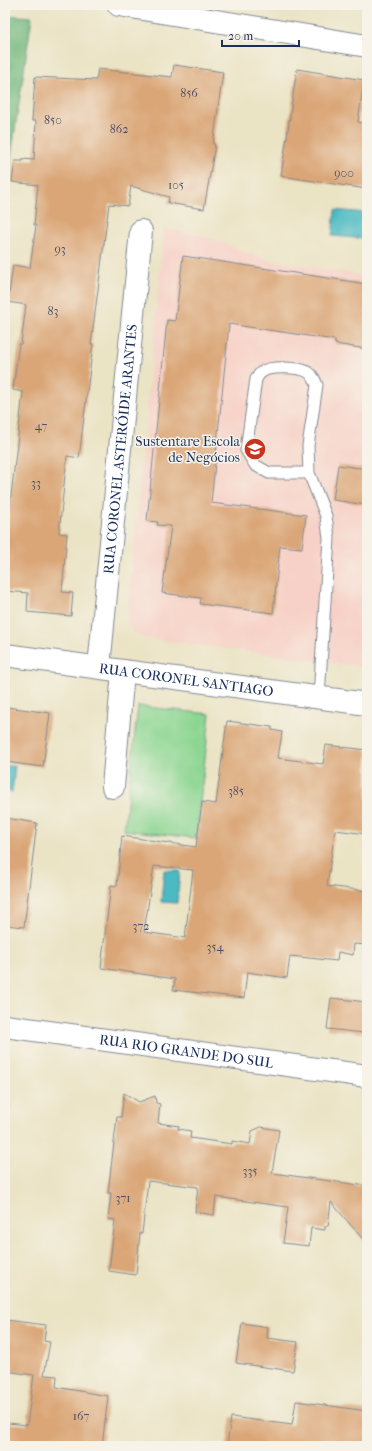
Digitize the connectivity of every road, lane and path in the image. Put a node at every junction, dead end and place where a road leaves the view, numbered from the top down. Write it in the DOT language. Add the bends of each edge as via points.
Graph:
graph roads {
  1 [pos="119,5"];
  2 [pos="367,46"];
  3 [pos="141,231"];
  4 [pos="309,473"];
  5 [pos="5,655"];
  6 [pos="99,667"];
  7 [pos="123,671"];
  8 [pos="319,697"];
  9 [pos="367,704"];
  10 [pos="113,787"];
  11 [pos="5,1026"];
  12 [pos="367,1076"];
  1 -- 2 [label="street"];
  3 -- 6 [label="street, RUA CORONEL ASTERÓIDE ARANTES"];
  4 -- 4 [label="lane" via="269,473 255,465 246,450 256,379 261,372 269,368 301,369 310,372 317,385 308,446"];
  4 -- 8 [label="lane" via="326,516 329,538"];
  5 -- 6 [label="street, RUA CORONEL SANTIAGO"];
  6 -- 7 [label="street, RUA CORONEL SANTIAGO"];
  7 -- 8 [label="street, RUA CORONEL SANTIAGO"];
  7 -- 10 [label="street"];
  8 -- 9 [label="street, RUA CORONEL SANTIAGO"];
  11 -- 12 [label="street, RUA RIO GRANDE DO SUL"];
}
